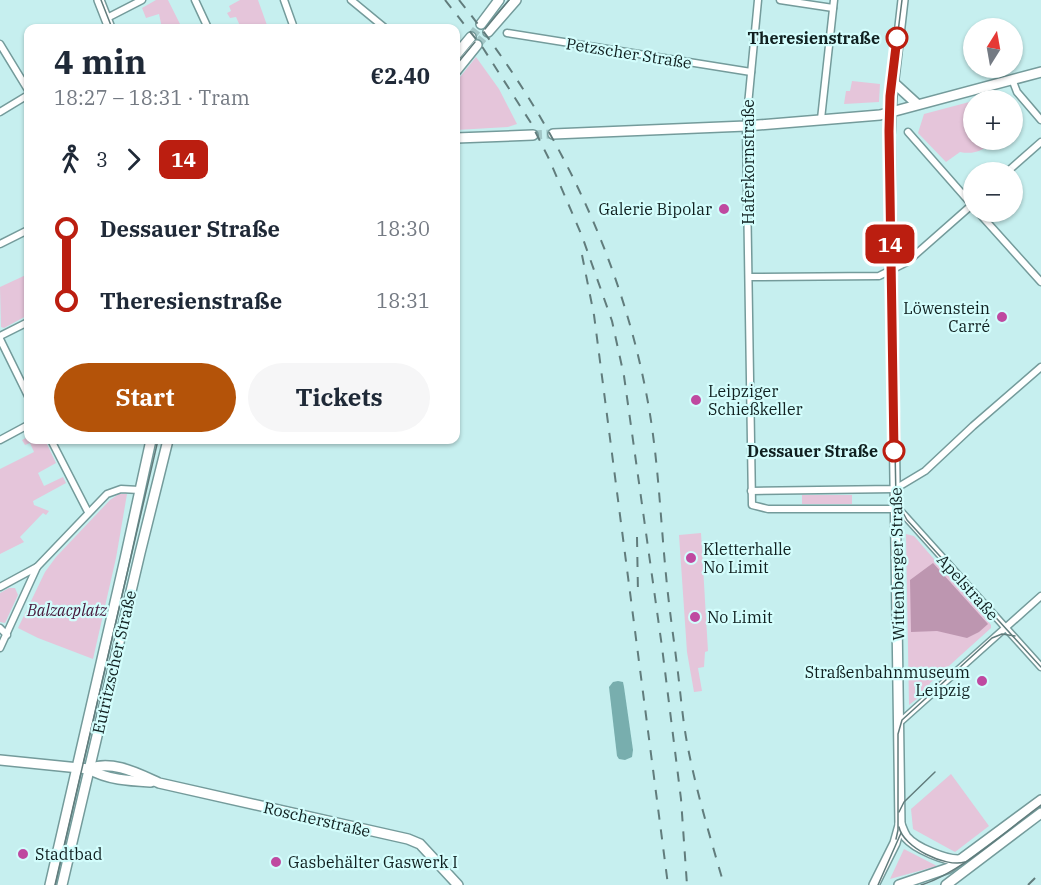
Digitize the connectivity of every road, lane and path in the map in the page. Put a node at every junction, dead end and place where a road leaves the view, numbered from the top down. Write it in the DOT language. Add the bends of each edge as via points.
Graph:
graph roads {
  1 [pos="99,0"];
  2 [pos="142,0"];
  3 [pos="195,0"];
  4 [pos="284,0"];
  5 [pos="351,0"];
  6 [pos="499,0"];
  7 [pos="516,0"];
  8 [pos="758,0"];
  9 [pos="780,0"];
  10 [pos="834,0"];
  11 [pos="903,0"];
  12 [pos="833,9"];
  13 [pos="107,18"];
  14 [pos="109,24"];
  15 [pos="206,24"];
  16 [pos="293,24"];
  17 [pos="380,24"];
  18 [pos="507,33"];
  19 [pos="471,37"];
  20 [pos="0,44"];
  21 [pos="477,45"];
  22 [pos="460,50"];
  23 [pos="460,66"];
  24 [pos="751,72"];
  25 [pos="1041,72"];
  26 [pos="1012,79"];
  27 [pos="893,82"];
  28 [pos="24,83"];
  29 [pos="24,97"];
  30 [pos="917,104"];
  31 [pos="891,111"];
  32 [pos="0,112"];
  33 [pos="821,119"];
  34 [pos="1041,120"];
  35 [pos="746,126"];
  36 [pos="908,132"];
  37 [pos="553,134"];
  38 [pos="533,135"];
  39 [pos="460,138"];
  40 [pos="1041,142"];
  41 [pos="1018,162"];
  42 [pos="963,194"];
  43 [pos="963,214"];
  44 [pos="987,222"];
  45 [pos="24,232"];
  46 [pos="0,244"];
  47 [pos="892,271"];
  48 [pos="748,277"];
  49 [pos="1041,282"];
  50 [pos="24,324"];
  51 [pos="0,338"];
  52 [pos="1041,368"];
  53 [pos="24,388"];
  54 [pos="24,427"];
  55 [pos="0,440"];
  56 [pos="53,444"];
  57 [pos="150,444"];
  58 [pos="167,444"];
  59 [pos="895,489"];
  60 [pos="139,490"];
  61 [pos="751,491"];
  62 [pos="896,508"];
  63 [pos="88,512"];
  64 [pos="37,567"];
  65 [pos="13,580"];
  66 [pos="0,586"];
  67 [pos="28,588"];
  68 [pos="1041,596"];
  69 [pos="0,628"];
  70 [pos="1005,628"];
  71 [pos="7,634"];
  72 [pos="0,648"];
  73 [pos="1041,667"];
  74 [pos="899,723"];
  75 [pos="0,759"];
  76 [pos="77,768"];
  77 [pos="89,769"];
  78 [pos="1041,800"];
  79 [pos="1041,813"];
  80 [pos="900,822"];
  81 [pos="960,860"];
  82 [pos="50,885"];
  83 [pos="62,885"];
  84 [pos="458,885"];
  85 [pos="874,885"];
  86 [pos="899,885"];
  87 [pos="946,885"];
  1 -- 13 [label="main road"];
  2 -- 13 [label="street"];
  3 -- 15 [label="street"];
  4 -- 16 [label="street"];
  5 -- 17 [label="street"];
  6 -- 7 [label="main road" via="485,28"];
  8 -- 24 [label="street, Haferkornstraße"];
  9 -- 12 [label="street"];
  10 -- 12 [label="street"];
  11 -- 27 [label="main road, Wittenberger Straße"];
  12 -- 33 [label="street"];
  13 -- 14 [label="main road"];
  18 -- 24 [label="street, Petzscher Straße"];
  19 -- 22 [label="main road"];
  20 -- 28 [label="street"];
  21 -- 23 [label="main road"];
  24 -- 35 [label="street, Haferkornstraße"];
  25 -- 26 [label="main road"];
  26 -- 30 [label="main road"];
  26 -- 34 [label="street" via="1017,92"];
  27 -- 30 [label="main road"];
  27 -- 31 [label="main road, Wittenberger Straße"];
  29 -- 32 [label="street"];
  30 -- 31 [label="main road"];
  31 -- 33 [label="main road"];
  31 -- 47 [label="main road, Wittenberger Straße"];
  33 -- 35 [label="main road"];
  35 -- 37 [label="main road"];
  35 -- 48 [label="street, Haferkornstraße"];
  36 -- 42 [label="street"];
  38 -- 39 [label="main road"];
  40 -- 41 [label="street"];
  43 -- 47 [label="street"];
  44 -- 49 [label="street"];
  45 -- 46 [label="street"];
  47 -- 48 [label="street" via="879,276"];
  47 -- 59 [label="main road, Wittenberger Straße"];
  48 -- 61 [label="street, Haferkornstraße"];
  50 -- 51 [label="street"];
  51 -- 53 [label="street"];
  52 -- 59 [label="street" via="925,471"];
  54 -- 55 [label="street"];
  56 -- 63 [label="street"];
  57 -- 60 [label="main road, Eutritzscher Straße"];
  58 -- 77 [label="main road, Eutritzscher Straße"];
  59 -- 61 [label="street"];
  59 -- 62 [label="main road, Wittenberger Straße"];
  60 -- 63 [label="street" via="121,489 107,494"];
  60 -- 76 [label="main road, Eutritzscher Straße"];
  61 -- 62 [label="street" via="752,505 768,509"];
  62 -- 70 [label="street, Apelstraße"];
  62 -- 74 [label="main road, Wittenberger Straße"];
  63 -- 64 [label="street"];
  64 -- 65 [label="street"];
  64 -- 67 [label="street"];
  65 -- 66 [label="street"];
  65 -- 67 [label="street"];
  67 -- 71 [label="street"];
  68 -- 70 [label="street"];
  69 -- 71 [label="street"];
  70 -- 73 [label="street, Apelstraße"];
  70 -- 74 [label="street"];
  71 -- 72 [label="street"];
  74 -- 80 [label="main road, Wittenberger Straße"];
  75 -- 76 [label="main road, Roscherstraße"];
  76 -- 77 [label="main road, Roscherstraße"];
  76 -- 82 [label="main road, Eutritzscher Straße"];
  77 -- 83 [label="main road, Eutritzscher Straße"];
  77 -- 84 [label="main road, Roscherstraße" via="104,765 159,783 408,839 420,844"];
  78 -- 81 [label="main road"];
  79 -- 87 [label="main road"];
  80 -- 81 [label="main road" via="905,836 913,843 944,858"];
  80 -- 85 [label="main road, Wittenberger Straße"];
  81 -- 86 [label="main road" via="944,870"];
}
